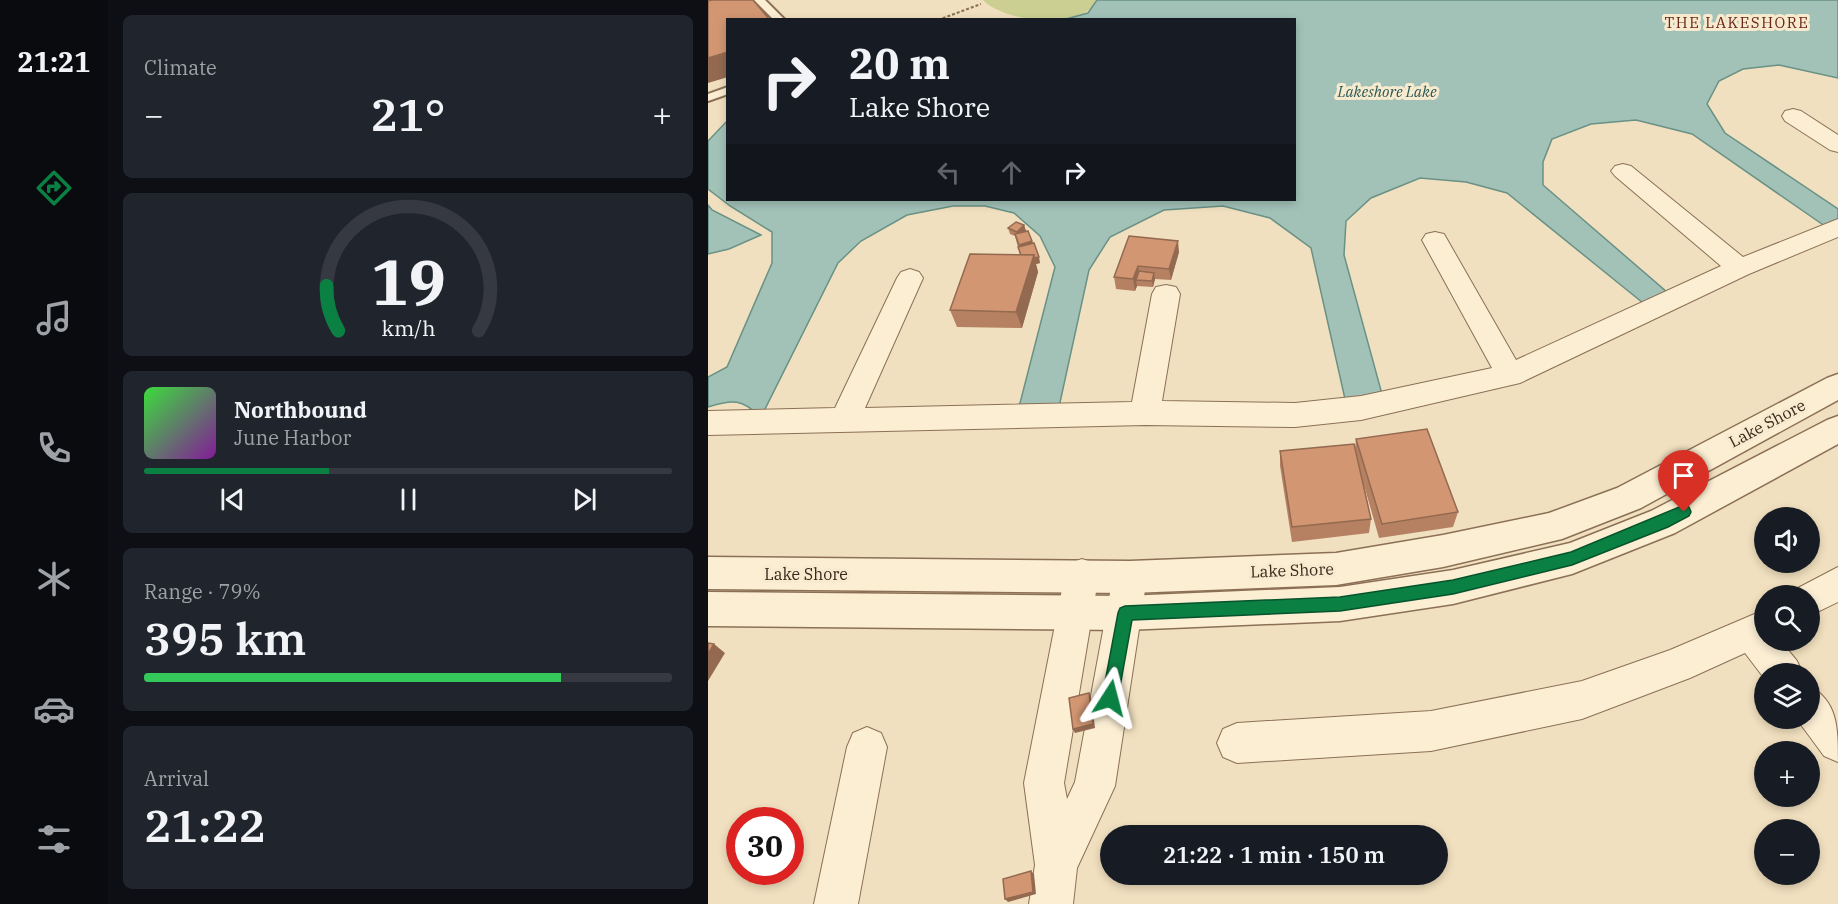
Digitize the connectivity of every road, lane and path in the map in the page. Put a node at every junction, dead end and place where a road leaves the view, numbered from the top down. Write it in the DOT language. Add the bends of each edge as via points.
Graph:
graph roads {
  1 [pos="759,0"];
  2 [pos="981,4"];
  3 [pos="778,18"];
  4 [pos="943,18"];
  5 [pos="726,91"];
  6 [pos="708,98"];
  7 [pos="1793,116"];
  8 [pos="1838,145"];
  9 [pos="1623,171"];
  10 [pos="1838,227"];
  11 [pos="1435,240"];
  12 [pos="1740,268"];
  13 [pos="910,278"];
  14 [pos="1166,294"];
  15 [pos="1510,375"];
  16 [pos="1838,386"];
  17 [pos="1145,413"];
  18 [pos="845,419"];
  19 [pos="708,423"];
  20 [pos="1838,429"];
  21 [pos="708,573"];
  22 [pos="1082,574"];
  23 [pos="1130,577"];
  24 [pos="1838,583"];
  25 [pos="1820,594"];
  26 [pos="708,609"];
  27 [pos="1125,613"];
  28 [pos="1073,614"];
  29 [pos="1754,632"];
  30 [pos="1064,675"];
  31 [pos="1113,675"];
  32 [pos="1820,719"];
  33 [pos="1838,742"];
  34 [pos="1237,743"];
  35 [pos="867,747"];
  36 [pos="1053,885"];
  37 [pos="836,904"];
  1 -- 3 [label="lane"];
  2 -- 4 [label="path"];
  5 -- 6 [label="lane"];
  7 -- 8 [label="street"];
  9 -- 12 [label="street"];
  10 -- 12 [label="street"];
  11 -- 15 [label="street"];
  12 -- 15 [label="street"];
  13 -- 18 [label="street"];
  14 -- 17 [label="street"];
  15 -- 17 [label="street" via="1361,408 1295,415"];
  16 -- 23 [label="street, Lake Shore" via="1629,498 1550,528 1336,569"];
  17 -- 18 [label="street"];
  18 -- 19 [label="street"];
  20 -- 27 [label="street" via="1663,522 1572,558 1453,587 1340,604"];
  21 -- 22 [label="street, Lake Shore"];
  22 -- 23 [label="street, Lake Shore"];
  22 -- 28 [label="street"];
  23 -- 27 [label="street"];
  24 -- 25 [label="street"];
  26 -- 28 [label="street"];
  27 -- 28 [label="street"];
  27 -- 31 [label="street"];
  28 -- 30 [label="street"];
  29 -- 34 [label="street" via="1582,700 1431,731"];
  30 -- 31 [label="street"];
  30 -- 36 [label="street" via="1044,783"];
  31 -- 36 [label="street" via="1095,786"];
  32 -- 33 [label="street"];
  35 -- 37 [label="street"];
}
